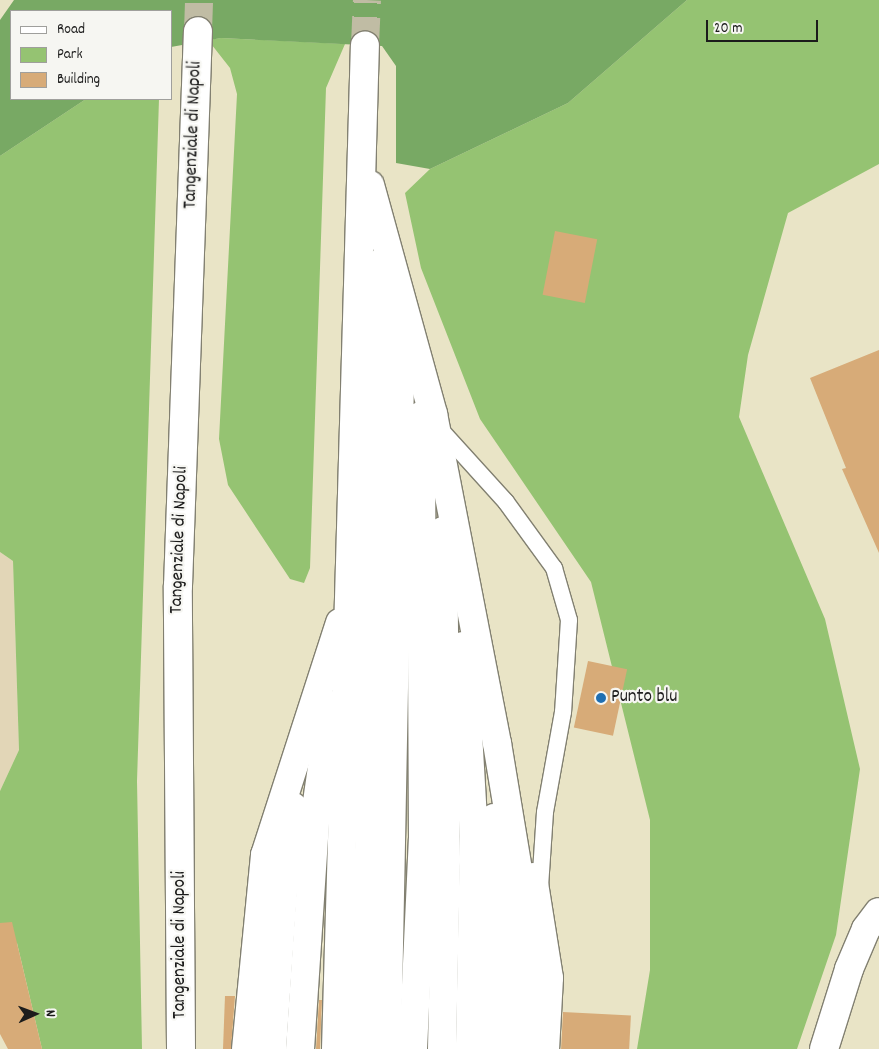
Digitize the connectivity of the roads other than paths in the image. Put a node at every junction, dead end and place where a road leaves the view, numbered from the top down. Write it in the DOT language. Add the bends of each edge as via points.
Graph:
graph roads {
  1 [pos="198,31"];
  2 [pos="365,45"];
  3 [pos="362,157"];
  4 [pos="383,232"];
  5 [pos="402,300"];
  6 [pos="421,369"];
  7 [pos="436,424"];
  8 [pos="442,456"];
  9 [pos="458,542"];
  10 [pos="348,600"];
  11 [pos="478,648"];
  12 [pos="302,742"];
  13 [pos="497,742"];
  14 [pos="539,897"];
  15 [pos="879,912"];
  16 [pos="182,1049"];
  17 [pos="246,1049"];
  18 [pos="272,1049"];
  19 [pos="300,1049"];
  20 [pos="336,1049"];
  21 [pos="361,1049"];
  22 [pos="387,1049"];
  23 [pos="413,1049"];
  24 [pos="442,1049"];
  25 [pos="470,1049"];
  26 [pos="494,1049"];
  27 [pos="519,1049"];
  28 [pos="545,1049"];
  29 [pos="824,1049"];
  1 -- 16 [label="main road, Tangenziale di Napoli" via="178,586"];
  2 -- 3 [label="main road"];
  3 -- 4 [label="main road"];
  3 -- 10 [label="main road"];
  4 -- 5 [label="main road"];
  4 -- 21 [label="main road" via="369,853"];
  5 -- 6 [label="main road"];
  5 -- 22 [label="main road"];
  6 -- 7 [label="main road"];
  6 -- 23 [label="main road" via="423,838"];
  7 -- 8 [label="main road"];
  7 -- 14 [label="lane" via="506,502 554,568 569,620 563,712 546,812"];
  8 -- 9 [label="main road"];
  8 -- 24 [label="main road" via="446,860"];
  9 -- 11 [label="main road"];
  9 -- 25 [label="main road" via="474,836"];
  10 -- 12 [label="main road"];
  10 -- 19 [label="main road" via="316,809"];
  10 -- 20 [label="main road"];
  11 -- 13 [label="main road"];
  11 -- 26 [label="main road" via="496,842 498,973"];
  12 -- 17 [label="main road" via="265,855"];
  12 -- 18 [label="main road" via="283,891"];
  13 -- 14 [label="main road"];
  13 -- 27 [label="main road" via="521,888 523,984"];
  14 -- 28 [label="main road" via="549,978"];
  15 -- 29 [label="main road" via="866,929 849,969"];
}
